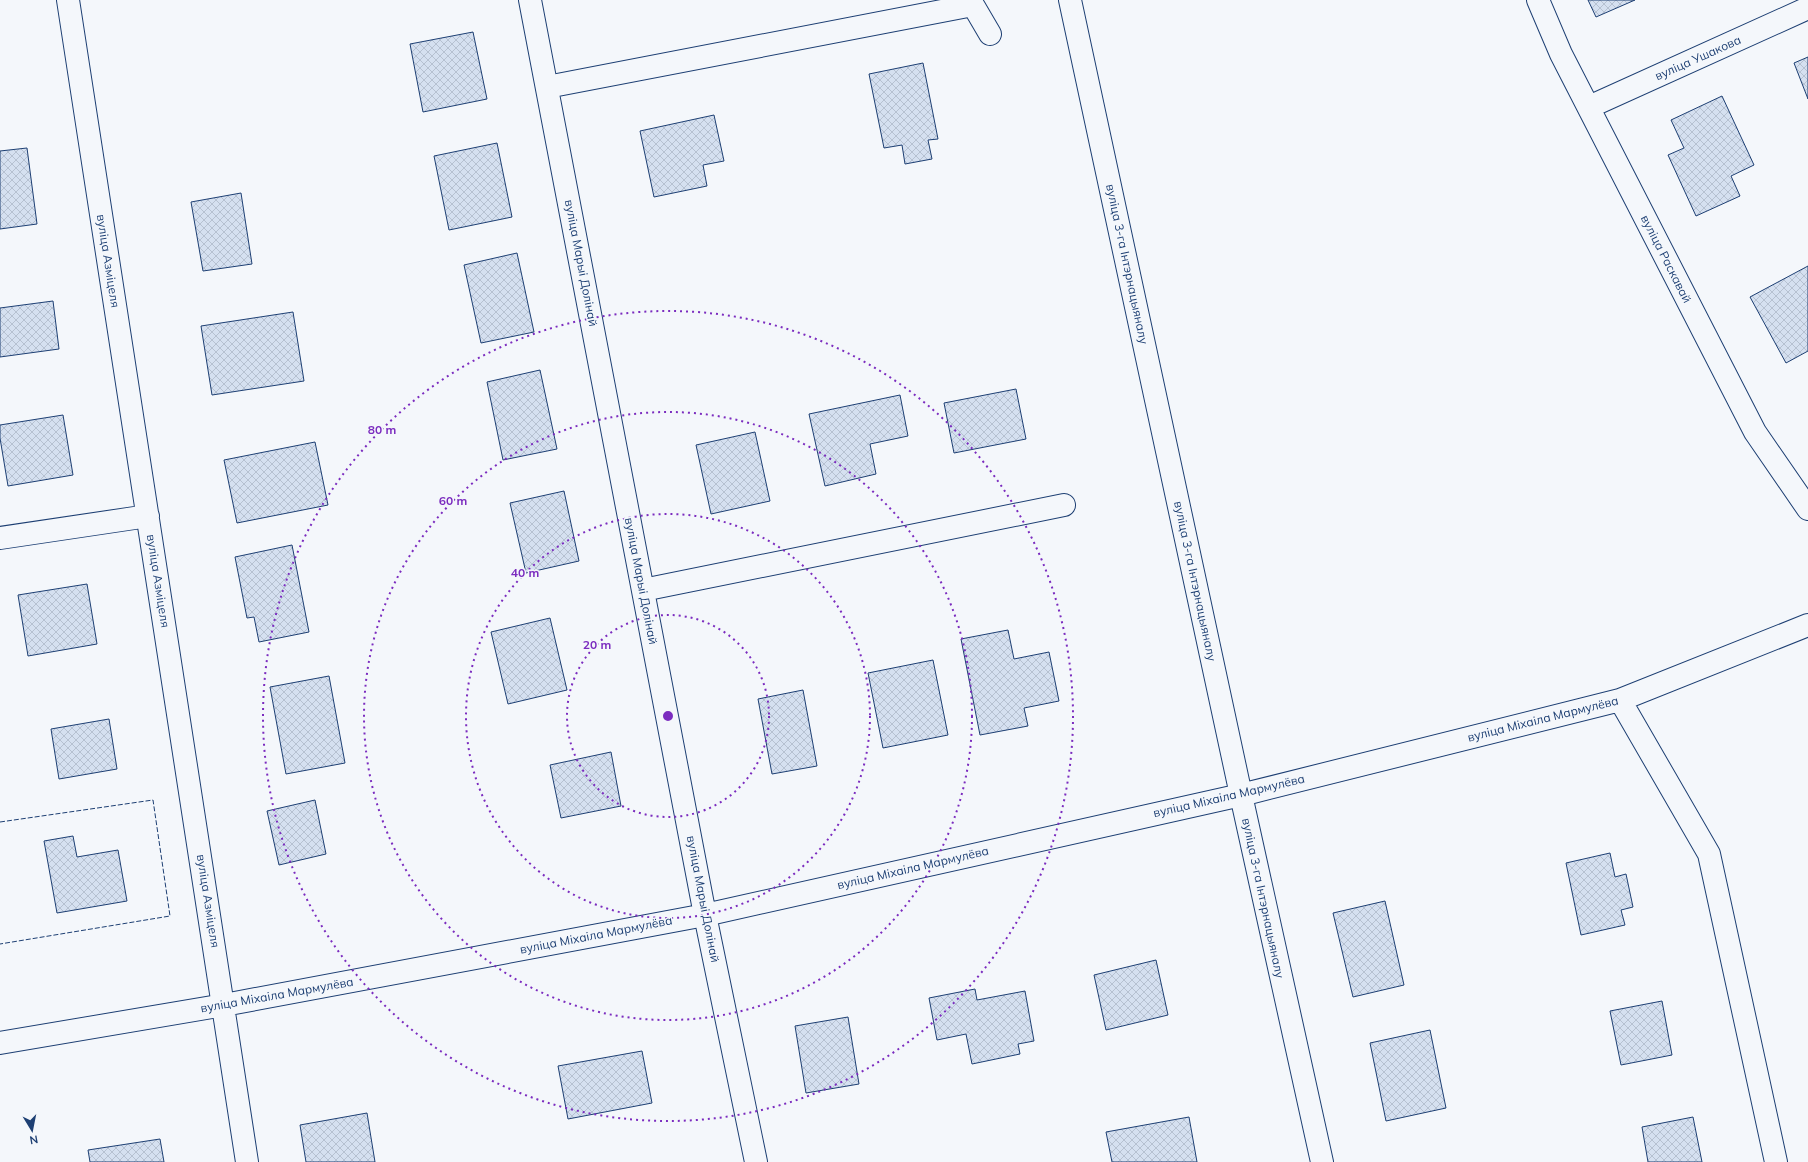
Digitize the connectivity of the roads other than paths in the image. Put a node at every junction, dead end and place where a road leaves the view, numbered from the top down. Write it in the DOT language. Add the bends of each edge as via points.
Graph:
graph roads {
  1 [pos="68,0"];
  2 [pos="530,0"];
  3 [pos="1070,0"];
  4 [pos="1538,0"];
  5 [pos="1808,8"];
  6 [pos="990,34"];
  7 [pos="547,87"];
  8 [pos="1589,107"];
  9 [pos="1064,505"];
  10 [pos="1808,509"];
  11 [pos="148,516"];
  12 [pos="0,538"];
  13 [pos="643,590"];
  14 [pos="1808,625"];
  15 [pos="1620,700"];
  16 [pos="1241,795"];
  17 [pos="705,915"];
  18 [pos="224,1005"];
  19 [pos="0,1043"];
  20 [pos="247,1162"];
  21 [pos="756,1162"];
  22 [pos="1322,1162"];
  23 [pos="1776,1162"];
  1 -- 11 [label="street, вуліца Азміцеля"];
  2 -- 7 [label="street, вуліца Марыі Долінай"];
  3 -- 16 [label="street, вуліца 3-га Інтэрнацыяналу"];
  4 -- 8 [label="street, вуліца Раскавай" via="1561,54"];
  5 -- 8 [label="street, вуліца Ушакова"];
  6 -- 7 [label="street" via="973,5"];
  7 -- 13 [label="street, вуліца Марыі Долінай"];
  8 -- 10 [label="street, вуліца Раскавай" via="1754,432"];
  9 -- 13 [label="street"];
  11 -- 12 [label="street"];
  11 -- 18 [label="street, вуліца Азміцеля"];
  13 -- 17 [label="street, вуліца Марыі Долінай"];
  14 -- 15 [label="street, вуліца Міхаіла Мармулёва"];
  15 -- 16 [label="street, вуліца Міхаіла Мармулёва"];
  15 -- 23 [label="street" via="1709,854"];
  16 -- 17 [label="street, вуліца Міхаіла Мармулёва"];
  16 -- 22 [label="street, вуліца 3-га Інтэрнацыяналу"];
  17 -- 18 [label="street, вуліца Міхаіла Мармулёва"];
  17 -- 21 [label="street, вуліца Марыі Долінай"];
  18 -- 19 [label="street, вуліца Міхаіла Мармулёва"];
  18 -- 20 [label="street, вуліца Азміцеля"];
}
